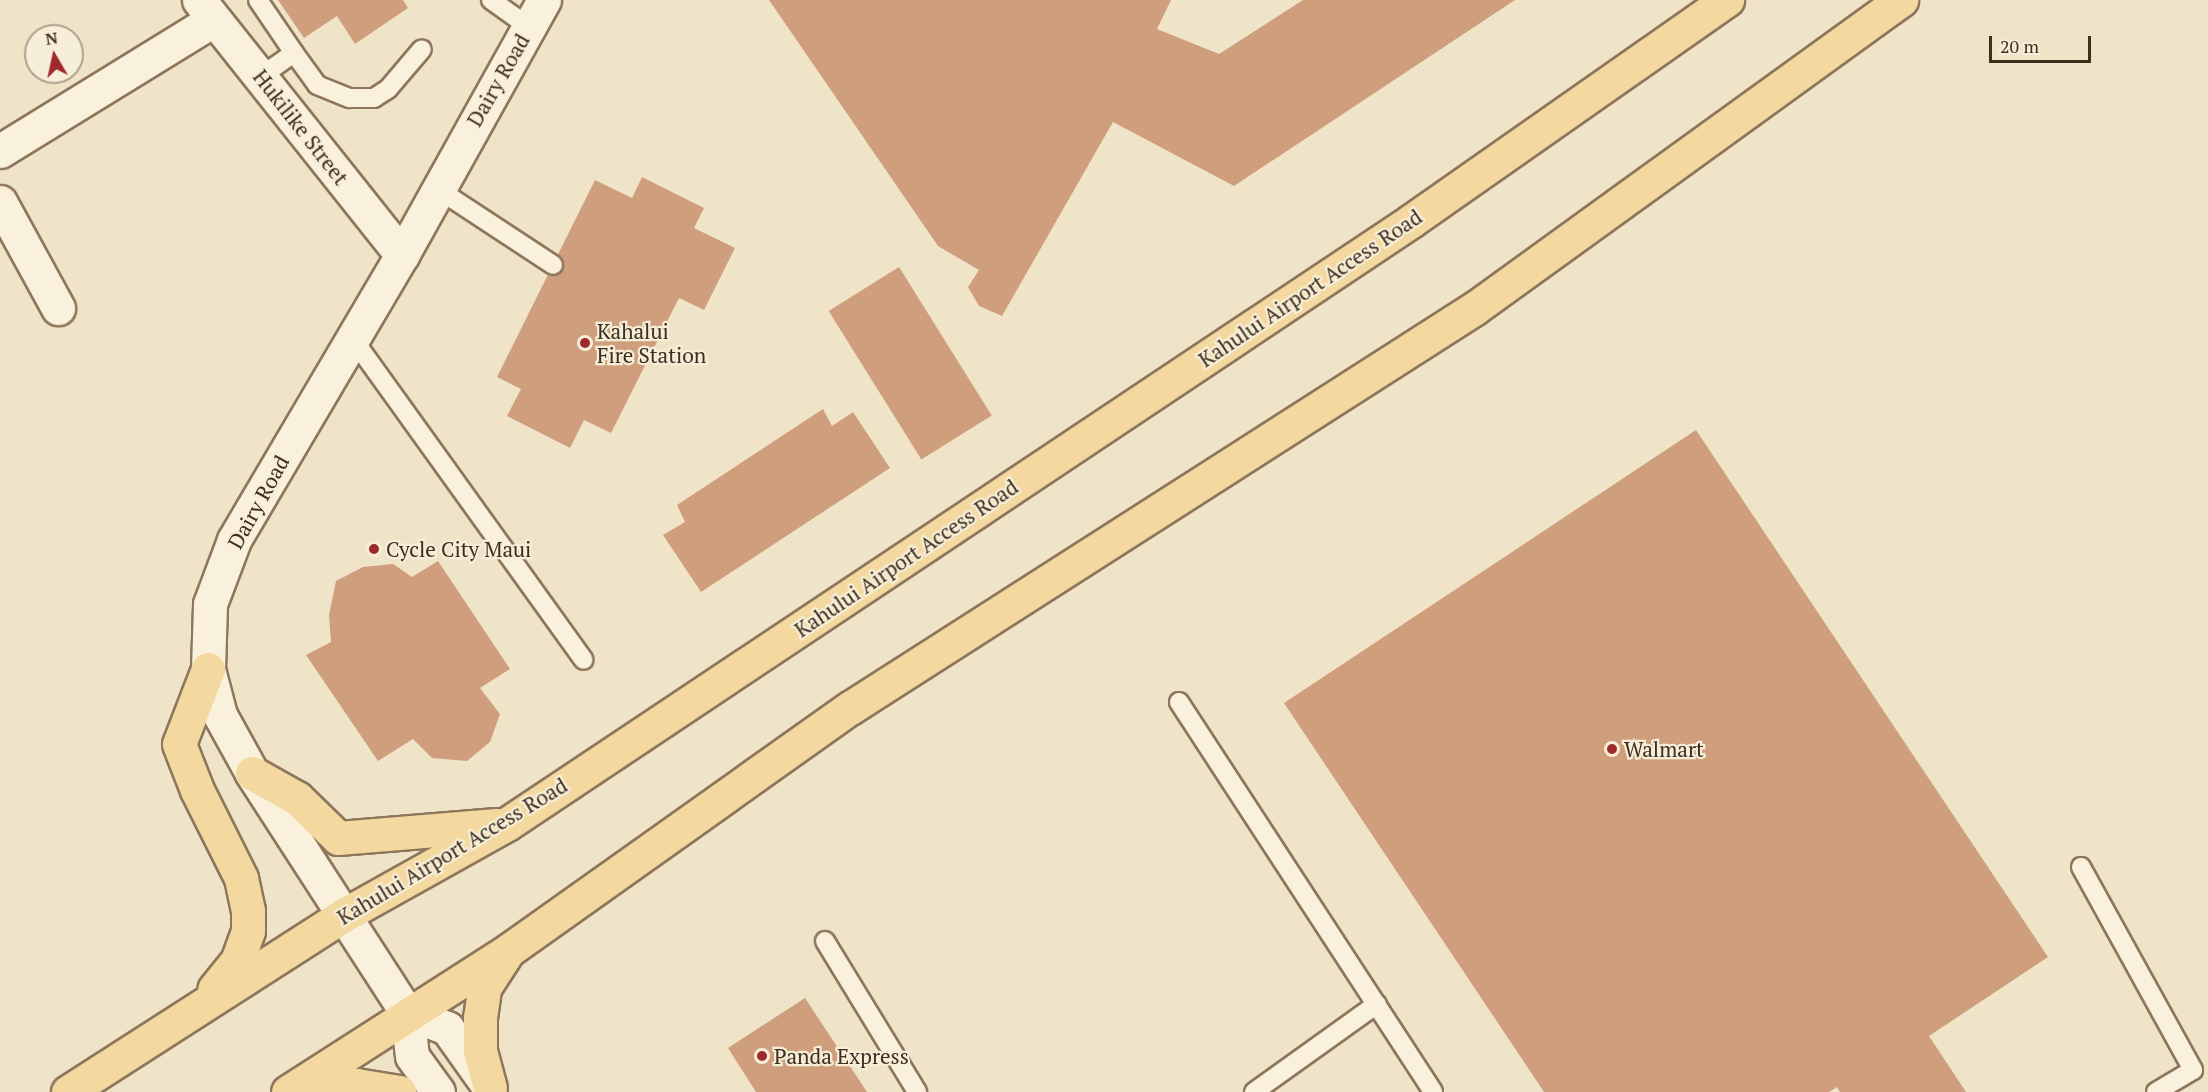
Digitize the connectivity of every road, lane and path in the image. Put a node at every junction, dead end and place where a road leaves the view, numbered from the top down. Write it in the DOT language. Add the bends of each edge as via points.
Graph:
graph roads {
  1 [pos="258,0"];
  2 [pos="491,0"];
  3 [pos="1727,0"];
  4 [pos="1901,0"];
  5 [pos="206,10"];
  6 [pos="536,14"];
  7 [pos="422,49"];
  8 [pos="294,53"];
  9 [pos="262,75"];
  10 [pos="0,151"];
  11 [pos="436,188"];
  12 [pos="0,202"];
  13 [pos="402,255"];
  14 [pos="553,265"];
  15 [pos="58,308"];
  16 [pos="353,339"];
  17 [pos="584,660"];
  18 [pos="208,669"];
  19 [pos="1179,702"];
  20 [pos="252,772"];
  21 [pos="507,824"];
  22 [pos="2081,867"];
  23 [pos="344,915"];
  24 [pos="825,941"];
  25 [pos="509,950"];
  26 [pos="1377,1004"];
  27 [pos="408,1013"];
  28 [pos="160,1031"];
  29 [pos="491,1090"];
  30 [pos="68,1092"];
  31 [pos="288,1092"];
  32 [pos="319,1092"];
  33 [pos="399,1092"];
  34 [pos="438,1092"];
  35 [pos="917,1092"];
  36 [pos="1254,1092"];
  37 [pos="1433,1092"];
  38 [pos="2156,1092"];
  1 -- 8 [label="lane"];
  2 -- 6 [label="lane"];
  3 -- 21 [label="main road, Kahului Airport Access Road" via="1411,221"];
  4 -- 25 [label="main road" via="1475,308 850,708"];
  5 -- 9 [label="main road, Hukilike Street"];
  5 -- 10 [label="main road"];
  6 -- 11 [label="main road, Dairy Road"];
  7 -- 8 [label="lane" via="388,89 374,98 350,98 317,84"];
  8 -- 9 [label="lane"];
  9 -- 13 [label="main road, Hukilike Street"];
  11 -- 13 [label="main road, Dairy Road"];
  11 -- 14 [label="lane"];
  12 -- 15 [label="main road"];
  13 -- 16 [label="main road, Dairy Road"];
  16 -- 17 [label="lane"];
  16 -- 18 [label="main road, Dairy Road" via="234,540 210,603"];
  18 -- 20 [label="main road, Dairy Road" via="220,715"];
  18 -- 28 [label="main road" via="179,744 197,790 242,878 248,932 237,961 221,983"];
  19 -- 26 [label="lane"];
  20 -- 21 [label="main road" via="297,798 338,838"];
  20 -- 23 [label="main road, Dairy Road"];
  21 -- 23 [label="main road, Kahului Airport Access Road"];
  22 -- 38 [label="lane" via="2193,1070"];
  23 -- 27 [label="main road, Dairy Road"];
  23 -- 28 [label="main road, Kahului Airport Access Road"];
  24 -- 35 [label="lane"];
  25 -- 27 [label="main road"];
  25 -- 29 [label="main road" via="484,988 480,1051"];
  26 -- 36 [label="lane"];
  26 -- 37 [label="lane"];
  27 -- 29 [label="main road" via="447,1028"];
  27 -- 31 [label="main road"];
  27 -- 34 [label="main road" via="412,1056"];
  28 -- 30 [label="main road, Kahului Airport Access Road"];
  32 -- 33 [label="main road" via="334,1086 356,1085"];
}
